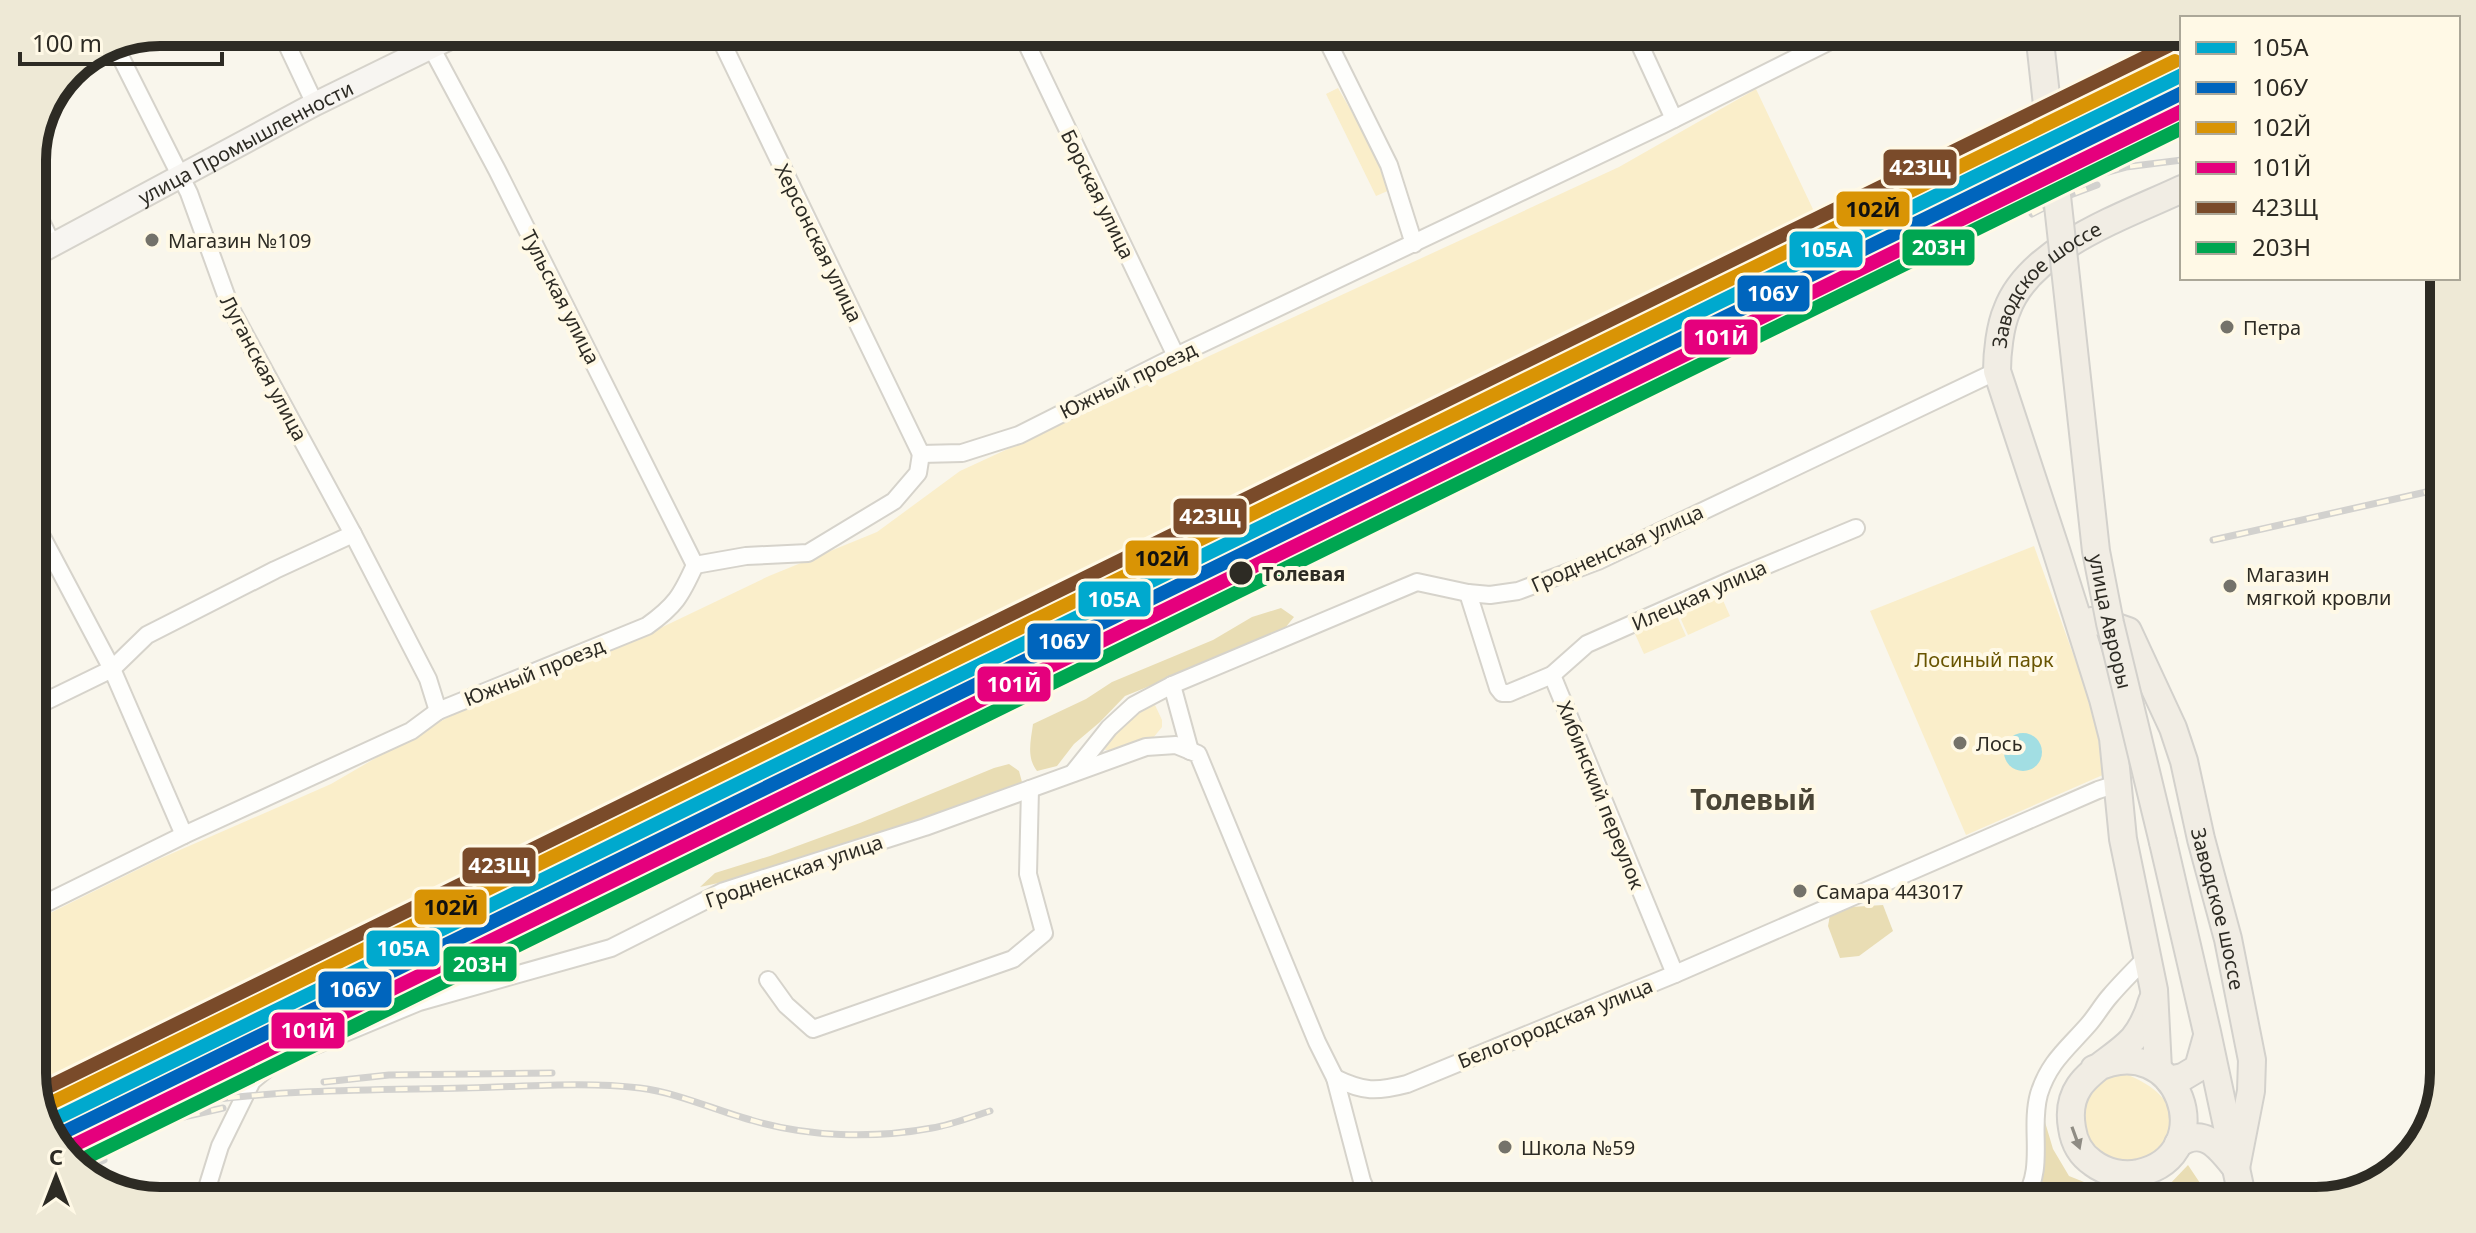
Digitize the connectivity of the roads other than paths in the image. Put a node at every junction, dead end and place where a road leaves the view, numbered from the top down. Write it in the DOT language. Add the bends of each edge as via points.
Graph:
graph roads {
  1 [pos="288,46"];
  2 [pos="416,46"];
  3 [pos="429,46"];
  4 [pos="724,46"];
  5 [pos="1028,46"];
  6 [pos="1330,46"];
  7 [pos="1640,46"];
  8 [pos="1820,46"];
  9 [pos="2041,46"];
  10 [pos="119,54"];
  11 [pos="315,104"];
  12 [pos="1674,119"];
  13 [pos="180,175"];
  14 [pos="2180,190"];
  15 [pos="46,232"];
  16 [pos="1414,244"];
  17 [pos="53,246"];
  18 [pos="46,249"];
  19 [pos="1176,356"];
  20 [pos="1997,371"];
  21 [pos="921,454"];
  22 [pos="1856,528"];
  23 [pos="353,534"];
  24 [pos="46,544"];
  25 [pos="695,565"];
  26 [pos="1468,593"];
  27 [pos="2077,619"];
  28 [pos="112,669"];
  29 [pos="1552,675"];
  30 [pos="428,679"];
  31 [pos="1172,685"];
  32 [pos="46,701"];
  33 [pos="438,711"];
  34 [pos="1183,748"];
  35 [pos="1073,773"];
  36 [pos="2117,784"];
  37 [pos="1030,789"];
  38 [pos="2194,802"];
  39 [pos="184,835"];
  40 [pos="46,903"];
  41 [pos="2148,956"];
  42 [pos="1675,974"];
  43 [pos="768,980"];
  44 [pos="2154,990"];
  45 [pos="2207,1032"];
  46 [pos="2214,1060"];
  47 [pos="2252,1060"];
  48 [pos="2094,1069"];
  49 [pos="2164,1074"];
  50 [pos="1335,1078"];
  51 [pos="2178,1144"];
  52 [pos="2236,1168"];
  53 [pos="207,1187"];
  54 [pos="1365,1187"];
  55 [pos="2032,1187"];
  56 [pos="2240,1187"];
  1 -- 11 [label="street"];
  2 -- 11 [label="main road, улица Промышленности"];
  3 -- 25 [label="street, Тульская улица"];
  4 -- 21 [label="street, Херсонская улица"];
  5 -- 19 [label="street, Борская улица"];
  6 -- 16 [label="street" via="1389,165"];
  7 -- 12 [label="street"];
  8 -- 12 [label="street, Южный проезд"];
  9 -- 45 [label="main road, улица Авроры, bridge" via="2096,551"];
  10 -- 13 [label="street, Луганская улица"];
  11 -- 13 [label="main road, улица Промышленности"];
  12 -- 16 [label="street, Южный проезд"];
  13 -- 17 [label="main road, улица Промышленности"];
  13 -- 23 [label="street, Луганская улица" via="231,309"];
  14 -- 20 [label="main road, Заводское шоссе" via="2082,236 2042,263 2007,310"];
  15 -- 17 [label="street"];
  16 -- 19 [label="street, Южный проезд"];
  17 -- 18 [label="main road, улица Промышленности"];
  19 -- 21 [label="street, Южный проезд" via="1019,435 962,453"];
  20 -- 26 [label="street, Гродненская улица" via="1598,561 1518,591"];
  20 -- 27 [label="main road, Заводское шоссе"];
  21 -- 25 [label="street" via="918,473 894,501 808,553"];
  22 -- 29 [label="street, Илецкая улица" via="1587,644"];
  23 -- 28 [label="street" via="147,635"];
  23 -- 30 [label="street, Луганская улица"];
  24 -- 28 [label="street"];
  25 -- 33 [label="street, Южный проезд" via="672,608 647,626"];
  26 -- 29 [label="street, Хибинский переулок" via="1502,693"];
  26 -- 31 [label="street, Гродненская улица" via="1417,582"];
  27 -- 36 [label="main road, Заводское шоссе" via="2113,738"];
  27 -- 38 [label="main road, Заводское шоссе" via="2128,631 2173,728"];
  28 -- 32 [label="street"];
  28 -- 39 [label="street"];
  29 -- 42 [label="street, Хибинский переулок"];
  30 -- 33 [label="street, Южный проезд"];
  31 -- 34 [label="street"];
  31 -- 35 [label="street, Гродненская улица" via="1134,705"];
  33 -- 39 [label="street, Южный проезд" via="411,731"];
  34 -- 35 [label="street, Гродненская улица" via="1146,747"];
  34 -- 50 [label="street" via="1198,754"];
  35 -- 37 [label="street, Гродненская улица"];
  36 -- 38 [label="main road"];
  36 -- 41 [label="main road, Заводское шоссе"];
  36 -- 42 [label="street, Белогородская улица"];
  37 -- 43 [label="street" via="1028,874 1044,933 1013,959 813,1029"];
  37 -- 53 [label="street, Гродненская улица" via="724,891 611,948 419,1002 275,1062 252,1081 220,1146"];
  38 -- 47 [label="main road, Заводское шоссе"];
  39 -- 40 [label="street, Южный проезд"];
  41 -- 44 [label="main road, Заводское шоссе"];
  41 -- 55 [label="street" via="2054,1060 2035,1113"];
  42 -- 50 [label="street, Белогородская улица" via="1407,1084 1380,1091 1357,1089"];
  44 -- 48 [label="main road, Заводское шоссе" via="2142,1027"];
  44 -- 49 [label="main road, Заводское шоссе"];
  45 -- 46 [label="main road, улица Авроры"];
  45 -- 49 [label="main road" via="2198,1068 2183,1077"];
  46 -- 47 [label="main road" via="2224,1075 2235,1079 2247,1075"];
  46 -- 52 [label="main road, улица Авроры"];
  47 -- 52 [label="main road, Заводское шоссе"];
  48 -- 49 [label="main road" via="2130,1060"];
  48 -- 51 [label="main road, one-way" via="2083,1080 2071,1110 2074,1139 2083,1155 2110,1172 2142,1172 2164,1161"];
  49 -- 51 [label="main road" via="2184,1108"];
  50 -- 54 [label="street"];
  51 -- 52 [label="main road" via="2188,1138 2204,1139"];
  52 -- 56 [label="main road, улица Авроры"];
}
